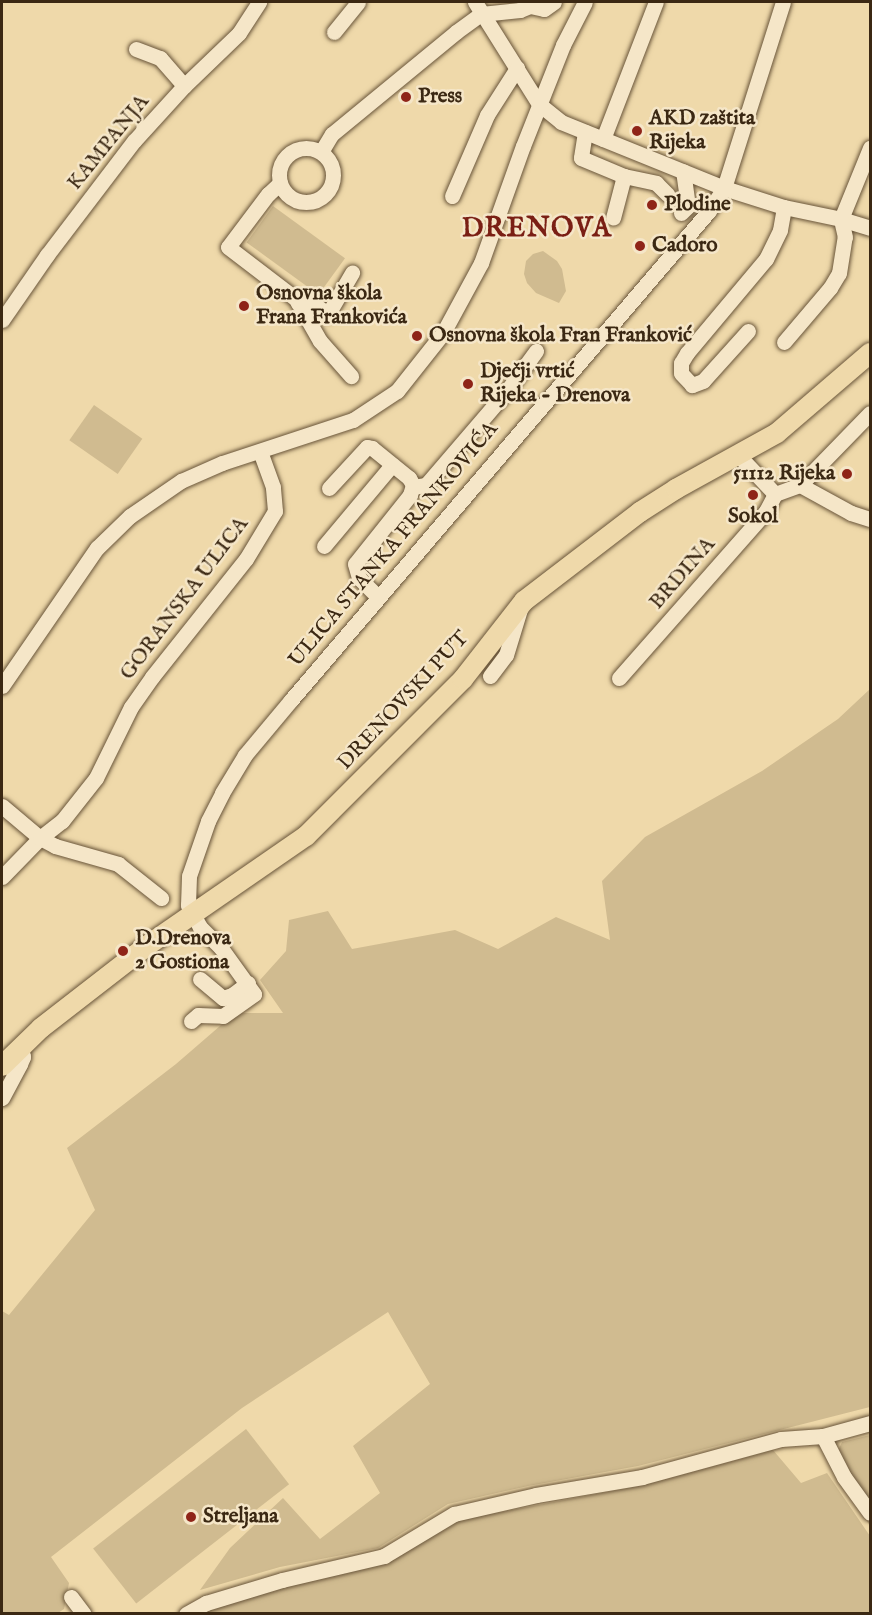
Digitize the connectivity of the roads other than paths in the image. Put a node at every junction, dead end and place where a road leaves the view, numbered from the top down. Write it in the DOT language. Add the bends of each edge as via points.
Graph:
graph roads {
  1 [pos="259,2"];
  2 [pos="358,2"];
  3 [pos="554,2"];
  4 [pos="585,2"];
  5 [pos="656,2"];
  6 [pos="783,2"];
  7 [pos="531,4"];
  8 [pos="478,8"];
  9 [pos="334,32"];
  10 [pos="136,49"];
  11 [pos="517,68"];
  12 [pos="184,86"];
  13 [pos="539,104"];
  14 [pos="585,132"];
  15 [pos="603,139"];
  16 [pos="870,148"];
  17 [pos="321,152"];
  18 [pos="683,171"];
  19 [pos="624,176"];
  20 [pos="280,183"];
  21 [pos="724,188"];
  22 [pos="667,194"];
  23 [pos="452,196"];
  24 [pos="783,207"];
  25 [pos="681,213"];
  26 [pos="613,218"];
  27 [pos="841,219"];
  28 [pos="870,228"];
  29 [pos="352,273"];
  30 [pos="298,303"];
  31 [pos="2,320"];
  32 [pos="748,331"];
  33 [pos="783,342"];
  34 [pos="536,351"];
  35 [pos="870,353"];
  36 [pos="351,376"];
  37 [pos="870,413"];
  38 [pos="260,451"];
  39 [pos="739,456"];
  40 [pos="392,465"];
  41 [pos="800,485"];
  42 [pos="413,487"];
  43 [pos="328,488"];
  44 [pos="775,494"];
  45 [pos="870,519"];
  46 [pos="324,546"];
  47 [pos="377,596"];
  48 [pos="522,603"];
  49 [pos="490,676"];
  50 [pos="619,678"];
  51 [pos="2,687"];
  52 [pos="2,806"];
  53 [pos="40,838"];
  54 [pos="2,877"];
  55 [pos="161,898"];
  56 [pos="191,914"];
  57 [pos="200,979"];
  58 [pos="248,982"];
  59 [pos="191,1021"];
  60 [pos="21,1047"];
  61 [pos="2,1066"];
  62 [pos="2,1098"];
  63 [pos="870,1423"];
  64 [pos="824,1436"];
  65 [pos="870,1513"];
  66 [pos="71,1597"];
  67 [pos="84,1614"];
  68 [pos="186,1614"];
  1 -- 12 [label="street, KAMPANJA" via="239,33"];
  2 -- 9 [label="street"];
  3 -- 7 [label="street" via="544,9"];
  4 -- 13 [label="street"];
  5 -- 15 [label="street"];
  6 -- 21 [label="street, ULICA STANKA FRANKOVIĆA"];
  7 -- 8 [label="street"];
  8 -- 11 [label="street"];
  8 -- 17 [label="street" via="332,134"];
  10 -- 12 [label="street" via="160,58"];
  11 -- 13 [label="street"];
  11 -- 23 [label="street" via="487,116"];
  12 -- 31 [label="street, KAMPANJA" via="134,141"];
  13 -- 14 [label="street" via="561,122"];
  13 -- 38 [label="street" via="481,263 442,333 397,391 354,420"];
  14 -- 15 [label="street"];
  14 -- 19 [label="street" via="581,159"];
  15 -- 18 [label="street"];
  16 -- 27 [label="street"];
  17 -- 20 [label="street" via="300,148 290,153 280,166"];
  17 -- 20 [label="street" via="333,168 333,178 322,197 305,202 295,200"];
  18 -- 21 [label="street"];
  18 -- 25 [label="street" via="688,206"];
  19 -- 22 [label="street" via="656,183"];
  19 -- 26 [label="street"];
  20 -- 30 [label="street" via="228,247 281,285"];
  21 -- 24 [label="street"];
  21 -- 47 [label="street, ULICA STANKA FRANKOVIĆA" via="686,239"];
  24 -- 27 [label="street"];
  24 -- 32 [label="street" via="780,230 766,259 687,352 681,373 692,385 703,381"];
  27 -- 28 [label="street"];
  27 -- 33 [label="street" via="845,237 839,273"];
  29 -- 30 [label="street" via="328,314 314,304"];
  30 -- 36 [label="street" via="320,341"];
  34 -- 42 [label="street" via="426,484"];
  35 -- 39 [label="main road, DRENOVSKI PUT" via="786,426"];
  37 -- 41 [label="street"];
  38 -- 51 [label="street" via="181,481 130,516 97,548"];
  38 -- 53 [label="street, GORANSKA ULICA" via="273,487 275,511 246,559 136,700 96,778 62,821"];
  39 -- 44 [label="street"];
  39 -- 48 [label="main road, DRENOVSKI PUT" via="640,512"];
  40 -- 42 [label="street" via="409,478"];
  40 -- 43 [label="street" via="367,447"];
  40 -- 46 [label="street"];
  41 -- 44 [label="street"];
  41 -- 45 [label="street"];
  42 -- 47 [label="street" via="355,564 359,578"];
  44 -- 50 [label="street, BRDINA" via="766,511"];
  47 -- 56 [label="street, ULICA STANKA FRANKOVIĆA" via="234,771 208,821 189,876"];
  48 -- 49 [label="street" via="506,656"];
  48 -- 56 [label="main road, DRENOVSKI PUT" via="463,679 337,807 306,836"];
  52 -- 53 [label="street"];
  53 -- 54 [label="street, GORANSKA ULICA"];
  53 -- 55 [label="street" via="118,864"];
  56 -- 58 [label="street"];
  56 -- 60 [label="main road, DRENOVSKI PUT"];
  57 -- 58 [label="street" via="223,998"];
  58 -- 59 [label="street" via="254,992 252,997 223,1016 198,1015"];
  60 -- 61 [label="main road, DRENOVSKI PUT"];
  60 -- 62 [label="street" via="23,1058"];
  63 -- 64 [label="street"];
  64 -- 65 [label="street" via="844,1477"];
  64 -- 68 [label="street" via="781,1439 642,1477 454,1514 384,1556 282,1580 206,1603"];
  66 -- 67 [label="street"];
}
